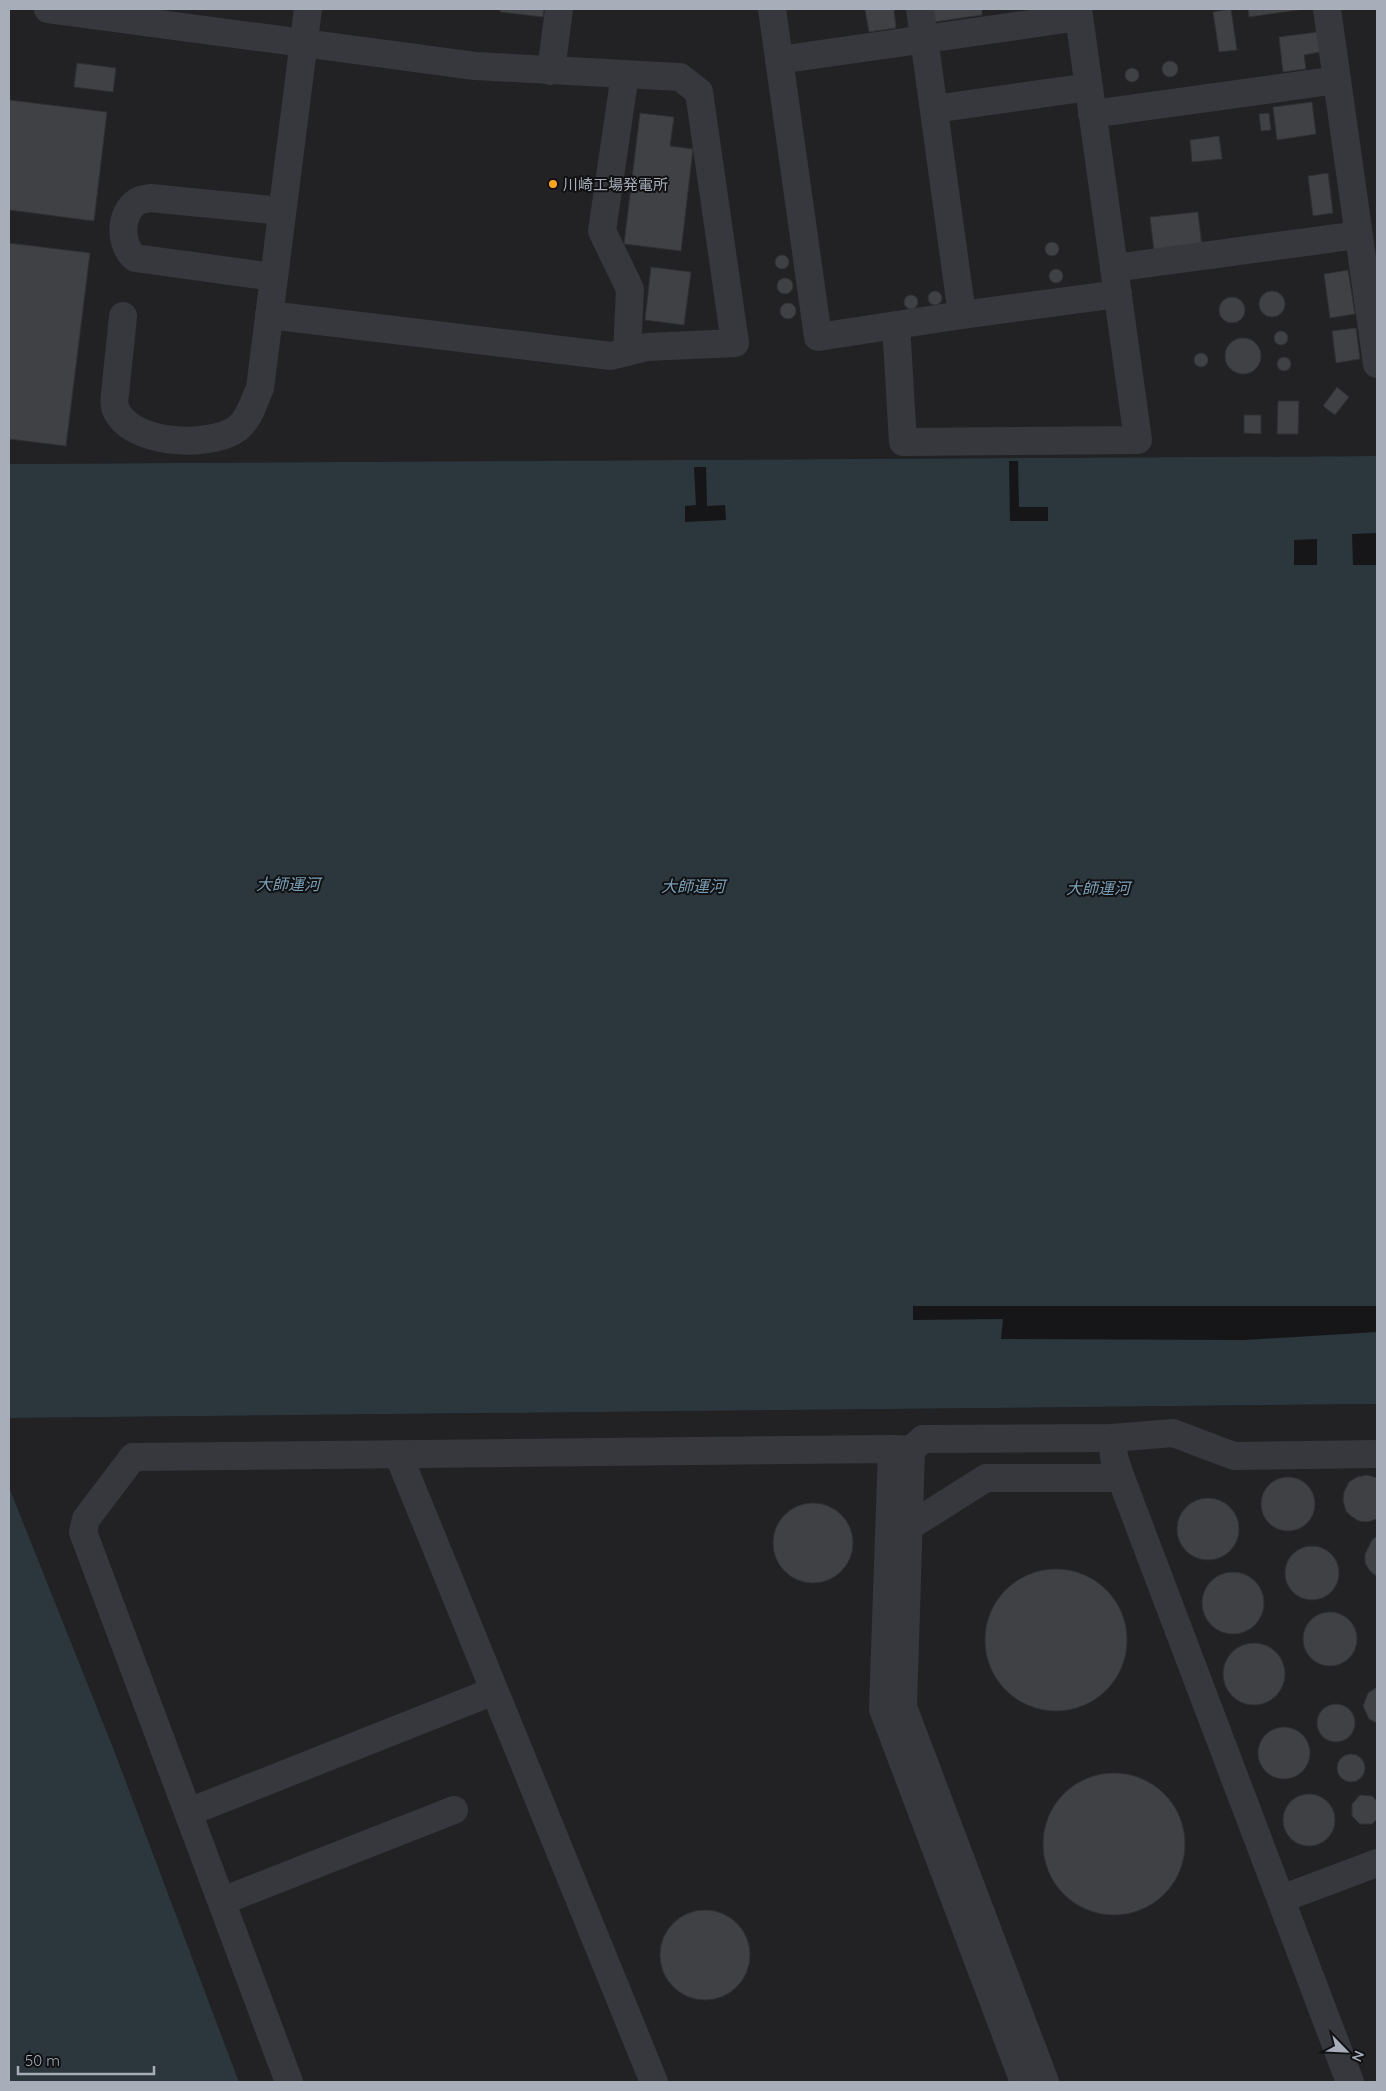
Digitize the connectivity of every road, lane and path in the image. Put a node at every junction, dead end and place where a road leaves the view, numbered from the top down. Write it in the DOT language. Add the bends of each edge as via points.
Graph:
graph roads {
  1 [pos="48,9"];
  2 [pos="308,9"];
  3 [pos="559,9"];
  4 [pos="772,9"];
  5 [pos="920,9"];
  6 [pos="1327,9"];
  7 [pos="1078,13"];
  8 [pos="924,38"];
  9 [pos="303,42"];
  10 [pos="779,60"];
  11 [pos="551,71"];
  12 [pos="625,74"];
  13 [pos="1337,80"];
  14 [pos="1088,87"];
  15 [pos="934,109"];
  16 [pos="1092,114"];
  17 [pos="282,211"];
  18 [pos="1358,235"];
  19 [pos="274,277"];
  20 [pos="1116,281"];
  21 [pos="962,314"];
  22 [pos="269,315"];
  23 [pos="123,316"];
  24 [pos="896,325"];
  25 [pos="627,352"];
  26 [pos="1377,364"];
  27 [pos="1112,1438"];
  28 [pos="901,1449"];
  29 [pos="398,1454"];
  30 [pos="1377,1454"];
  31 [pos="1121,1478"];
  32 [pos="910,1526"];
  33 [pos="494,1691"];
  34 [pos="454,1810"];
  35 [pos="189,1812"];
  36 [pos="1377,1863"];
  37 [pos="1281,1899"];
  38 [pos="222,1901"];
  39 [pos="289,2082"];
  40 [pos="654,2082"];
  41 [pos="1024,2082"];
  42 [pos="1045,2082"];
  43 [pos="1350,2082"];
  1 -- 9 [label="lane"];
  2 -- 9 [label="lane"];
  3 -- 11 [label="lane"];
  4 -- 10 [label="lane"];
  5 -- 8 [label="lane"];
  6 -- 13 [label="lane"];
  7 -- 8 [label="lane"];
  7 -- 14 [label="lane"];
  8 -- 10 [label="lane"];
  8 -- 15 [label="lane"];
  9 -- 11 [label="lane" via="475,66"];
  9 -- 17 [label="lane"];
  10 -- 24 [label="lane" via="818,337"];
  11 -- 12 [label="lane"];
  12 -- 25 [label="lane" via="602,231 630,289"];
  12 -- 25 [label="lane" via="680,77 699,92 735,343 647,347"];
  13 -- 16 [label="lane"];
  13 -- 18 [label="lane"];
  14 -- 15 [label="lane"];
  14 -- 16 [label="lane"];
  15 -- 21 [label="lane"];
  16 -- 20 [label="lane"];
  17 -- 19 [label="lane"];
  17 -- 19 [label="lane" via="150,198 138,200 123,225 128,252 135,258"];
  18 -- 20 [label="lane"];
  18 -- 26 [label="lane"];
  19 -- 22 [label="lane"];
  20 -- 21 [label="lane"];
  20 -- 24 [label="lane" via="1138,440 903,442"];
  21 -- 24 [label="lane"];
  22 -- 23 [label="lane" via="260,388 247,419 224,434 188,440 167,440 142,433 123,423 114,406"];
  22 -- 25 [label="lane" via="611,356"];
  27 -- 28 [label="lane" via="923,1439"];
  27 -- 30 [label="lane" via="1174,1433 1234,1456"];
  27 -- 31 [label="lane"];
  28 -- 29 [label="lane"];
  28 -- 32 [label="lane"];
  28 -- 41 [label="lane" via="883,1709"];
  29 -- 33 [label="lane"];
  29 -- 35 [label="lane" via="133,1457 86,1518 84,1532"];
  31 -- 32 [label="lane" via="986,1478"];
  31 -- 37 [label="lane"];
  32 -- 42 [label="lane" via="903,1707"];
  33 -- 35 [label="lane"];
  33 -- 40 [label="lane"];
  34 -- 38 [label="lane"];
  35 -- 38 [label="lane"];
  36 -- 37 [label="lane"];
  37 -- 43 [label="lane"];
  38 -- 39 [label="lane"];
}
